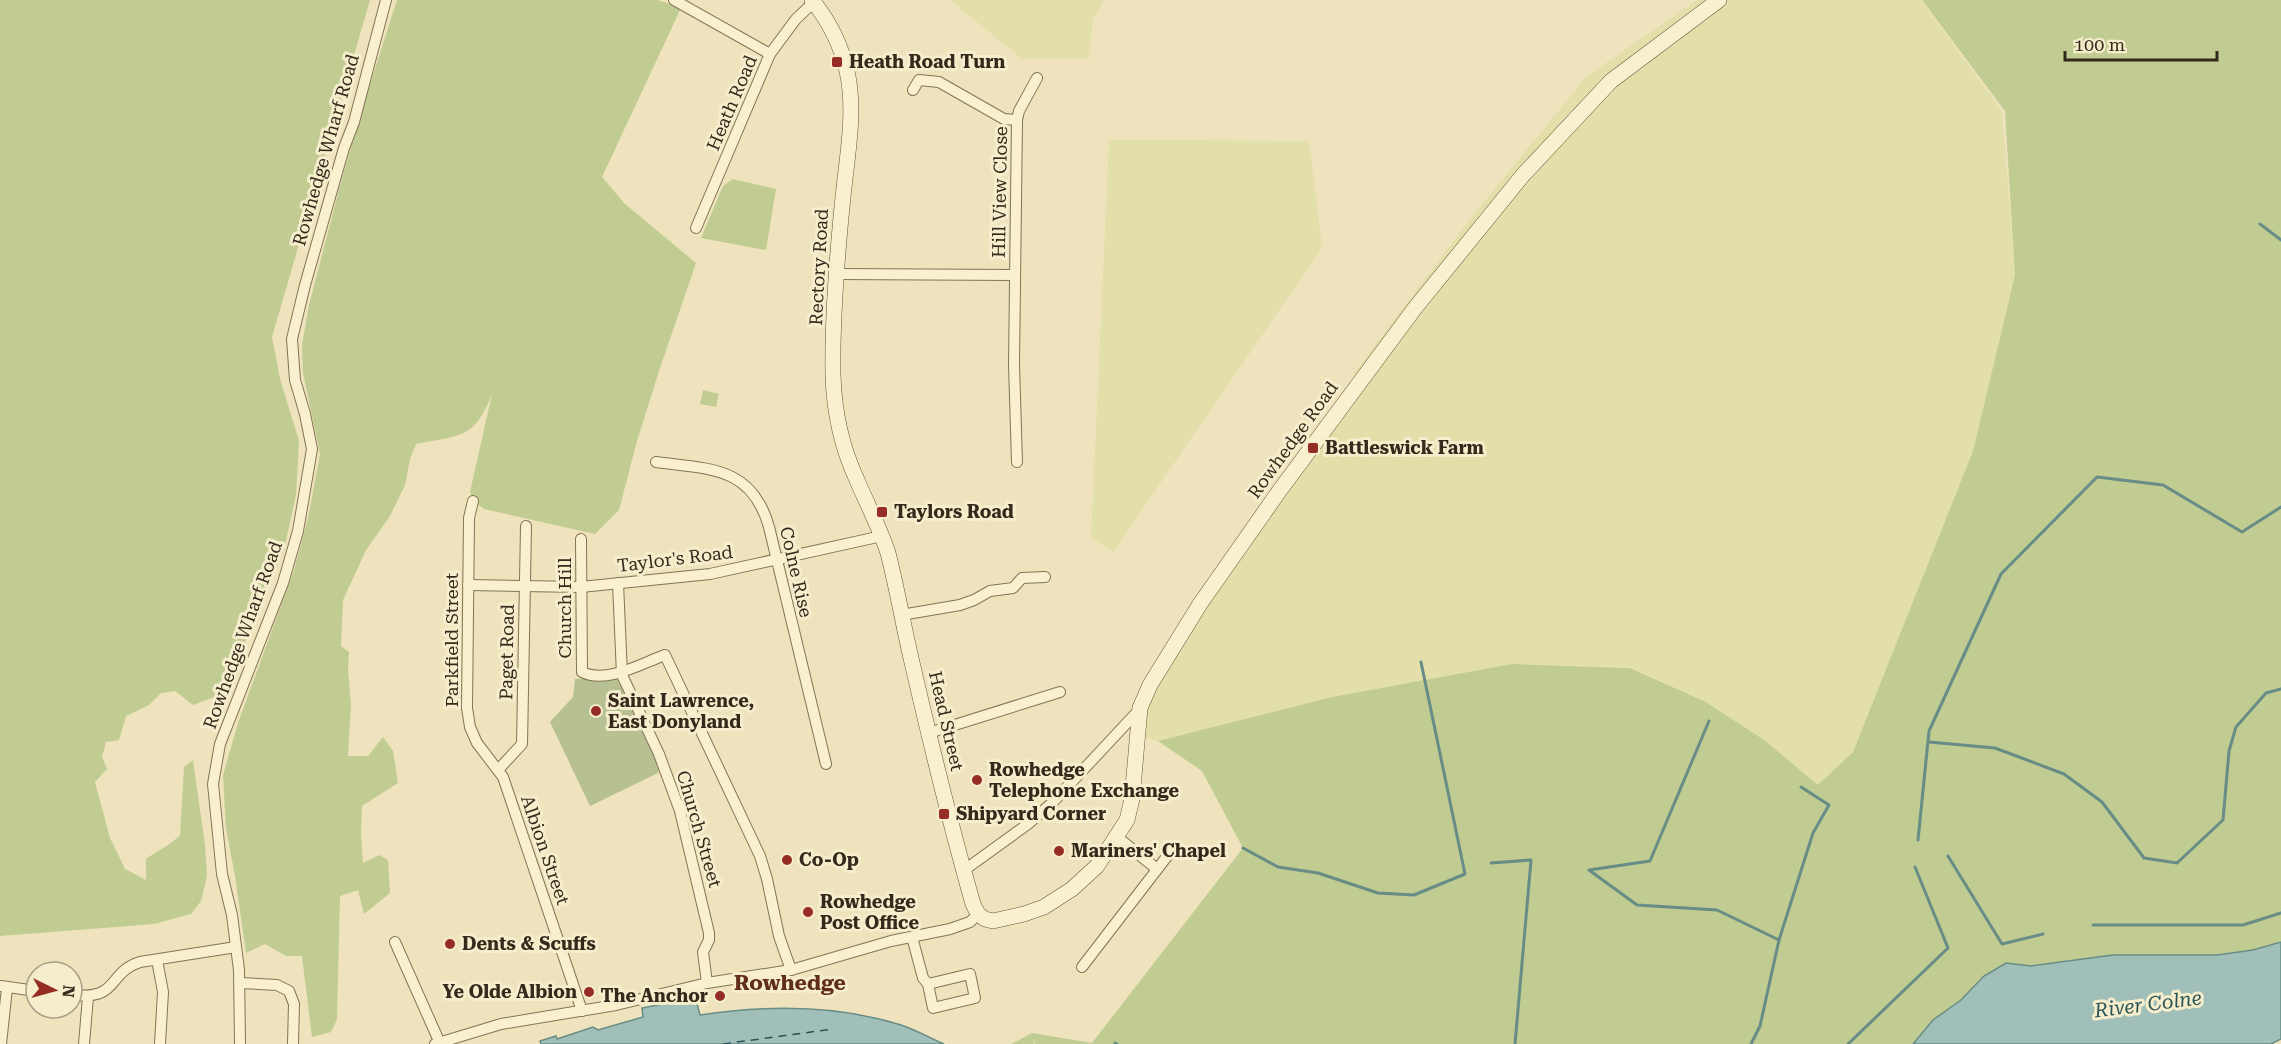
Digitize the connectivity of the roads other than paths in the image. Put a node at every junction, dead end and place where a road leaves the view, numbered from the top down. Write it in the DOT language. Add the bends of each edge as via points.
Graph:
graph roads {
  1 [pos="386,0"];
  2 [pos="674,0"];
  3 [pos="1719,0"];
  4 [pos="813,1"];
  5 [pos="771,54"];
  6 [pos="1037,78"];
  7 [pos="915,81"];
  8 [pos="1017,120"];
  9 [pos="696,228"];
  10 [pos="837,274"];
  11 [pos="1015,275"];
  12 [pos="656,462"];
  13 [pos="1017,462"];
  14 [pos="473,501"];
  15 [pos="526,525"];
  16 [pos="882,536"];
  17 [pos="581,538"];
  18 [pos="776,560"];
  19 [pos="1045,577"];
  20 [pos="618,583"];
  21 [pos="468,585"];
  22 [pos="525,586"];
  23 [pos="582,587"];
  24 [pos="901,615"];
  25 [pos="622,671"];
  26 [pos="1060,692"];
  27 [pos="1140,708"];
  28 [pos="928,733"];
  29 [pos="826,764"];
  30 [pos="498,770"];
  31 [pos="1117,837"];
  32 [pos="1172,850"];
  33 [pos="1157,869"];
  34 [pos="963,871"];
  35 [pos="978,914"];
  36 [pos="912,937"];
  37 [pos="394,942"];
  38 [pos="236,947"];
  39 [pos="157,960"];
  40 [pos="1082,967"];
  41 [pos="791,970"];
  42 [pos="240,983"];
  43 [pos="707,983"];
  44 [pos="928,984"];
  45 [pos="4,987"];
  46 [pos="24,990"];
  47 [pos="84,996"];
  48 [pos="88,997"];
  49 [pos="582,1011"];
  50 [pos="437,1043"];
  51 [pos="1,1044"];
  52 [pos="84,1044"];
  53 [pos="160,1044"];
  54 [pos="240,1044"];
  55 [pos="292,1044"];
  1 -- 38 [label="street, Rowhedge Wharf Road" via="292,339 294,380 312,450 298,531 283,583 216,763 214,807"];
  2 -- 5 [label="street"];
  3 -- 27 [label="street, Rowhedge Road" via="1611,81 1523,175 1415,308 1280,490 1200,604"];
  4 -- 5 [label="street, Heath Road"];
  4 -- 10 [label="street, Rectory Road" via="840,46 850,92"];
  5 -- 9 [label="street, Heath Road"];
  6 -- 8 [label="street, Hill View Close"];
  7 -- 8 [label="street" via="939,81 1004,119"];
  8 -- 11 [label="street, Hill View Close"];
  10 -- 11 [label="street, Hill View Close"];
  10 -- 16 [label="street, Rectory Road" via="833,376 837,410 855,477"];
  11 -- 13 [label="street, Hill View Close"];
  12 -- 18 [label="street, Colne Rise" via="719,471 749,487 765,514"];
  14 -- 21 [label="street, Parkfield Street"];
  15 -- 22 [label="street, Paget Road"];
  16 -- 18 [label="street, Taylor's Road"];
  16 -- 24 [label="street, Head Street"];
  17 -- 23 [label="street, Church Hill"];
  18 -- 20 [label="street, Taylor's Road" via="710,574"];
  18 -- 29 [label="street, Colne Rise"];
  19 -- 24 [label="street" via="1022,578 1013,588 990,591 960,605"];
  20 -- 23 [label="street, Taylor's Road"];
  20 -- 25 [label="street, Church Street"];
  21 -- 22 [label="street, Taylor's Road"];
  21 -- 30 [label="street, Parkfield Street" via="470,727"];
  22 -- 23 [label="street, Taylor's Road"];
  22 -- 30 [label="street, Paget Road" via="522,744"];
  23 -- 25 [label="street, Church Hill" via="582,672 592,676"];
  24 -- 28 [label="street, Head Street"];
  25 -- 41 [label="street" via="665,655 760,856"];
  25 -- 43 [label="street, Church Street" via="680,812 709,933 703,952"];
  26 -- 28 [label="street"];
  27 -- 31 [label="street, Rowhedge Road" via="1132,799 1127,820"];
  27 -- 34 [label="street" via="1053,802"];
  28 -- 34 [label="street, Head Street"];
  30 -- 49 [label="street, Albion Street"];
  31 -- 33 [label="street"];
  31 -- 35 [label="street, Rowhedge Road" via="1085,879 1044,907 1006,920 993,921"];
  32 -- 33 [label="street"];
  33 -- 40 [label="street"];
  34 -- 35 [label="street, Head Street"];
  35 -- 36 [label="street" via="964,925"];
  36 -- 41 [label="street"];
  36 -- 44 [label="street"];
  37 -- 50 [label="street"];
  38 -- 39 [label="street"];
  38 -- 42 [label="street, Rowhedge Wharf Road"];
  39 -- 48 [label="street" via="133,964 107,991"];
  39 -- 53 [label="street" via="163,992"];
  41 -- 43 [label="street"];
  42 -- 54 [label="street, Rowhedge Wharf Road"];
  42 -- 55 [label="street" via="277,985 289,991 294,1004"];
  43 -- 49 [label="street"];
  44 -- 44 [label="street" via="969,974 975,998 933,1008"];
  45 -- 46 [label="street"];
  45 -- 51 [label="street"];
  47 -- 48 [label="street"];
  48 -- 52 [label="street"];
  49 -- 50 [label="street" via="501,1024"];
}
